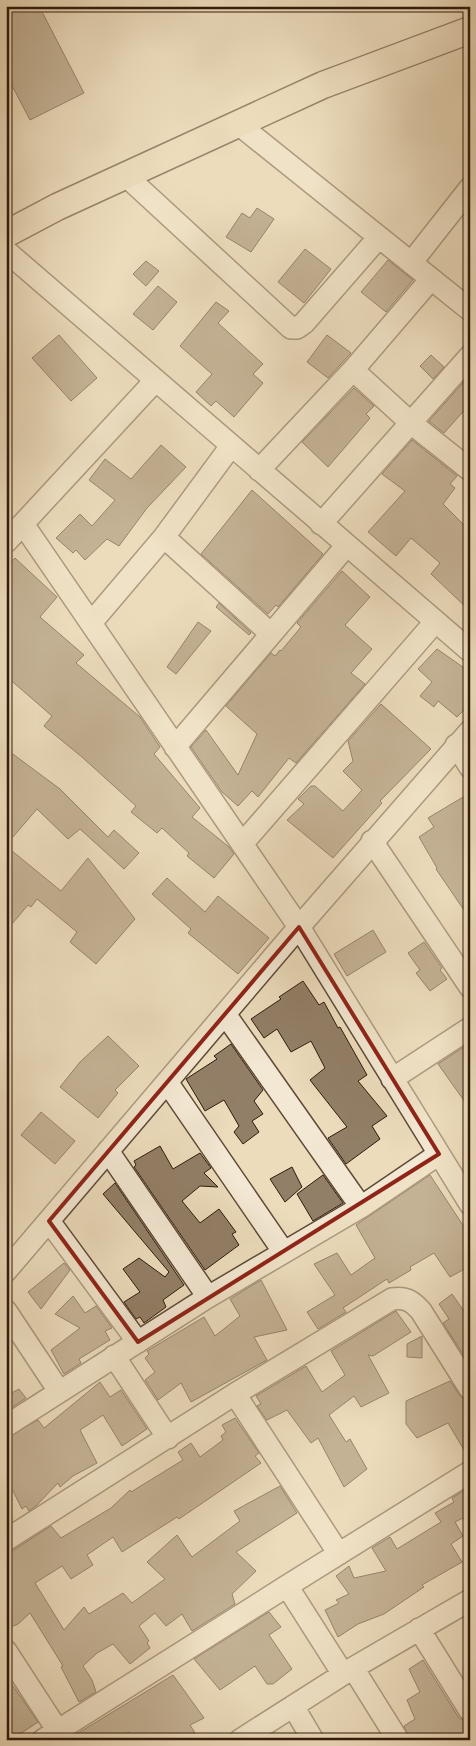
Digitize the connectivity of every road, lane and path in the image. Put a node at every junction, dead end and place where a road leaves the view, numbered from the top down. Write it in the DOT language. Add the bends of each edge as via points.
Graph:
graph roads {
  1 [pos="470,30"];
  2 [pos="237,123"];
  3 [pos="125,175"];
  4 [pos="470,188"];
  5 [pos="6,234"];
  6 [pos="379,237"];
  7 [pos="6,251"];
  8 [pos="410,263"];
  9 [pos="430,278"];
  10 [pos="470,310"];
  11 [pos="470,356"];
  12 [pos="353,370"];
  13 [pos="155,381"];
  14 [pos="411,423"];
  15 [pos="231,446"];
  16 [pos="259,470"];
  17 [pos="470,470"];
  18 [pos="23,524"];
  19 [pos="321,524"];
  20 [pos="164,538"];
  21 [pos="6,542"];
  22 [pos="346,546"];
  23 [pos="435,622"];
  24 [pos="91,623"];
  25 [pos="271,634"];
  26 [pos="470,651"];
  27 [pos="463,738"];
  28 [pos="175,747"];
  29 [pos="470,768"];
  30 [pos="372,841"];
  31 [pos="242,844"];
  32 [pos="299,927"];
  33 [pos="470,987"];
  34 [pos="225,1014"];
  35 [pos="470,1028"];
  36 [pos="392,1079"];
  37 [pos="167,1082"];
  38 [pos="108,1151"];
  39 [pos="439,1154"];
  40 [pos="470,1204"];
  41 [pos="360,1207"];
  42 [pos="49,1221"];
  43 [pos="283,1251"];
  44 [pos="6,1271"];
  45 [pos="208,1297"];
  46 [pos="6,1311"];
  47 [pos="138,1342"];
  48 [pos="114,1356"];
  49 [pos="470,1389"];
  50 [pos="59,1391"];
  51 [pos="235,1394"];
  52 [pos="6,1426"];
  53 [pos="168,1438"];
  54 [pos="470,1472"];
  55 [pos="6,1540"];
  56 [pos="339,1554"];
  57 [pos="287,1586"];
  58 [pos="470,1600"];
  59 [pos="419,1629"];
  60 [pos="6,1651"];
  61 [pos="348,1671"];
  62 [pos="293,1706"];
  63 [pos="470,1711"];
  64 [pos="50,1735"];
  65 [pos="240,1740"];
  66 [pos="313,1740"];
  67 [pos="398,1740"];
  1 -- 2 [label="main road" via="323,85"];
  2 -- 3 [label="main road"];
  2 -- 6 [label="street"];
  3 -- 5 [label="main road"];
  3 -- 6 [label="street" via="291,328 304,323"];
  4 -- 8 [label="street"];
  6 -- 8 [label="street"];
  7 -- 13 [label="street"];
  8 -- 9 [label="street"];
  9 -- 10 [label="street"];
  9 -- 12 [label="street"];
  11 -- 14 [label="street"];
  12 -- 14 [label="street"];
  12 -- 16 [label="street"];
  13 -- 15 [label="street"];
  13 -- 18 [label="street"];
  14 -- 17 [label="street"];
  14 -- 19 [label="street"];
  15 -- 16 [label="street"];
  15 -- 20 [label="street"];
  16 -- 19 [label="street"];
  18 -- 21 [label="street"];
  18 -- 24 [label="street"];
  19 -- 22 [label="street"];
  20 -- 24 [label="street"];
  20 -- 25 [label="street"];
  22 -- 23 [label="street"];
  22 -- 25 [label="street"];
  23 -- 26 [label="street"];
  23 -- 31 [label="street"];
  24 -- 28 [label="street"];
  25 -- 28 [label="street"];
  27 -- 29 [label="street"];
  27 -- 30 [label="street"];
  28 -- 31 [label="street"];
  30 -- 32 [label="street"];
  30 -- 33 [label="street"];
  31 -- 32 [label="street"];
  32 -- 34 [label="street"];
  32 -- 36 [label="street"];
  34 -- 37 [label="street"];
  34 -- 41 [label="street"];
  35 -- 36 [label="street"];
  36 -- 39 [label="street"];
  37 -- 38 [label="street"];
  37 -- 43 [label="street"];
  38 -- 42 [label="street"];
  38 -- 45 [label="street"];
  39 -- 40 [label="street"];
  39 -- 41 [label="street"];
  41 -- 43 [label="street"];
  42 -- 44 [label="street"];
  42 -- 47 [label="street"];
  43 -- 45 [label="street"];
  45 -- 47 [label="street"];
  46 -- 50 [label="street"];
  47 -- 48 [label="street"];
  48 -- 50 [label="street"];
  48 -- 53 [label="street"];
  49 -- 51 [label="street" via="421,1311 412,1301 401,1298 392,1300"];
  50 -- 52 [label="street"];
  51 -- 53 [label="street"];
  51 -- 56 [label="street"];
  53 -- 55 [label="street"];
  54 -- 56 [label="street"];
  56 -- 57 [label="street"];
  57 -- 61 [label="street"];
  57 -- 64 [label="street"];
  58 -- 59 [label="street"];
  59 -- 61 [label="street"];
  59 -- 63 [label="street"];
  60 -- 64 [label="street"];
  61 -- 62 [label="street"];
  61 -- 67 [label="street"];
  62 -- 65 [label="street"];
  62 -- 66 [label="street"];
}
